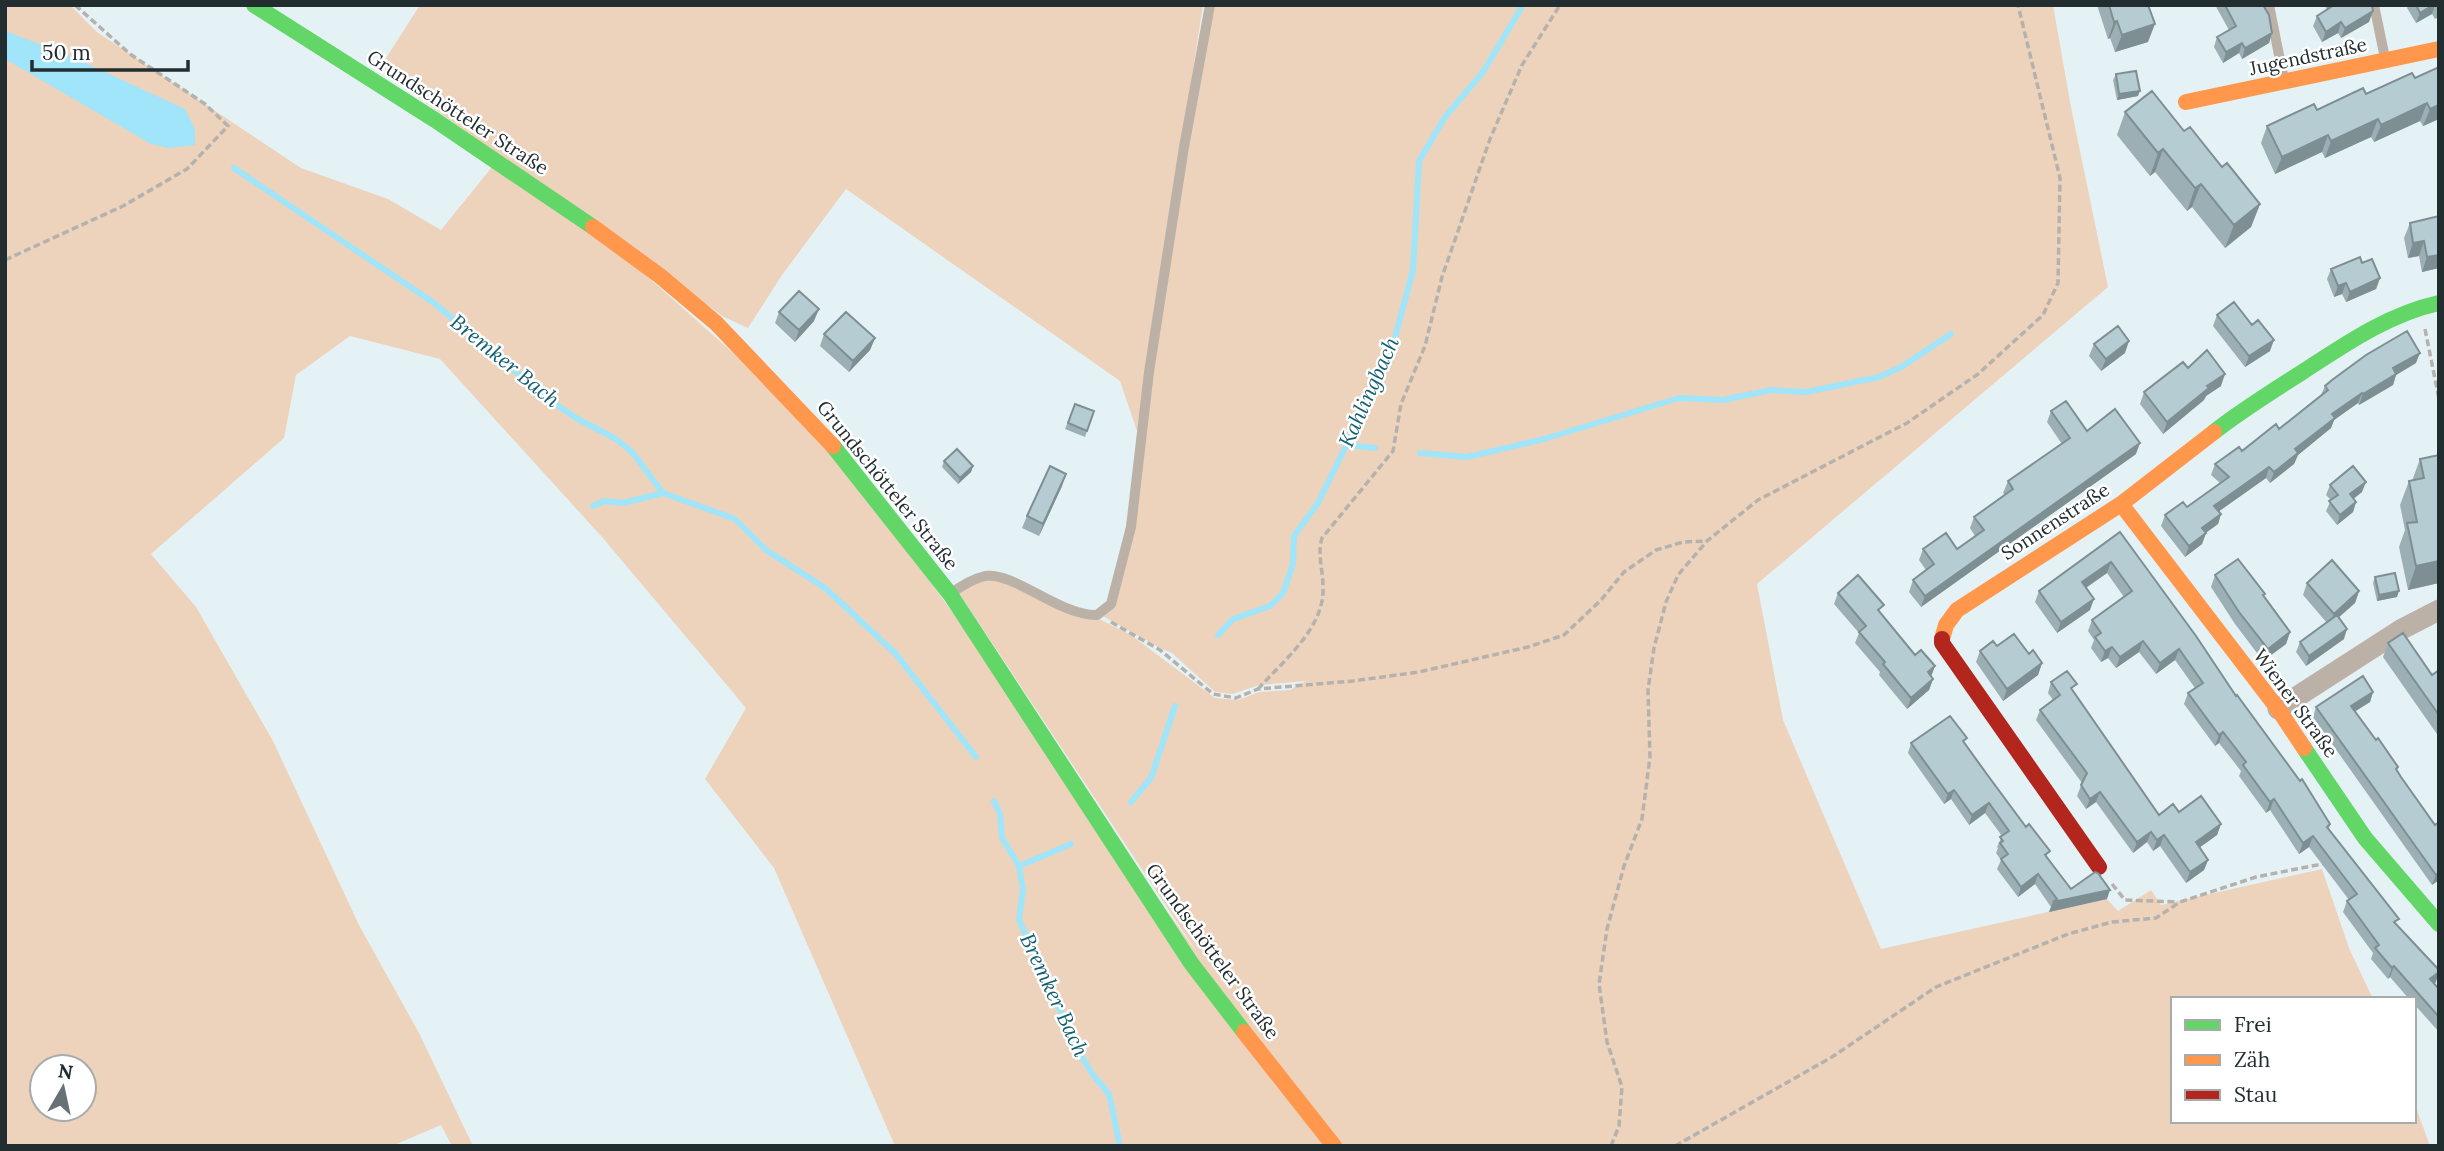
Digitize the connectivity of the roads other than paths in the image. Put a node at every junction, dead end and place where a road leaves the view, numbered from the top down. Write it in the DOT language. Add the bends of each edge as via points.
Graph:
graph roads {
  1 [pos="254,5"];
  2 [pos="1210,5"];
  3 [pos="2269,5"];
  4 [pos="2374,5"];
  5 [pos="2439,49"];
  6 [pos="2386,61"];
  7 [pos="2284,83"];
  8 [pos="2186,102"];
  9 [pos="2439,303"];
  10 [pos="2121,504"];
  11 [pos="950,594"];
  12 [pos="2439,610"];
  13 [pos="2278,709"];
  14 [pos="2099,867"];
  15 [pos="2439,924"];
  16 [pos="1334,1146"];
  1 -- 11 [label="street, Grundschötteler Straße" via="584,220 716,323 824,434"];
  2 -- 11 [label="lane" via="1149,372 1131,527 1111,604 1097,615 1078,614 996,576 972,580"];
  3 -- 7 [label="lane"];
  4 -- 6 [label="lane"];
  5 -- 6 [label="street, Jugendstraße"];
  6 -- 7 [label="street, Jugendstraße"];
  7 -- 8 [label="street, Jugendstraße"];
  9 -- 10 [label="street, Sonnenstraße" via="2366,331 2238,413"];
  10 -- 13 [label="street, Wiener Straße"];
  10 -- 14 [label="street, Sonnenstraße" via="1957,610 1941,634 1942,643"];
  11 -- 16 [label="street, Grundschötteler Straße" via="1191,962"];
  12 -- 13 [label="street"];
  13 -- 15 [label="street, Wiener Straße" via="2365,838"];
}
